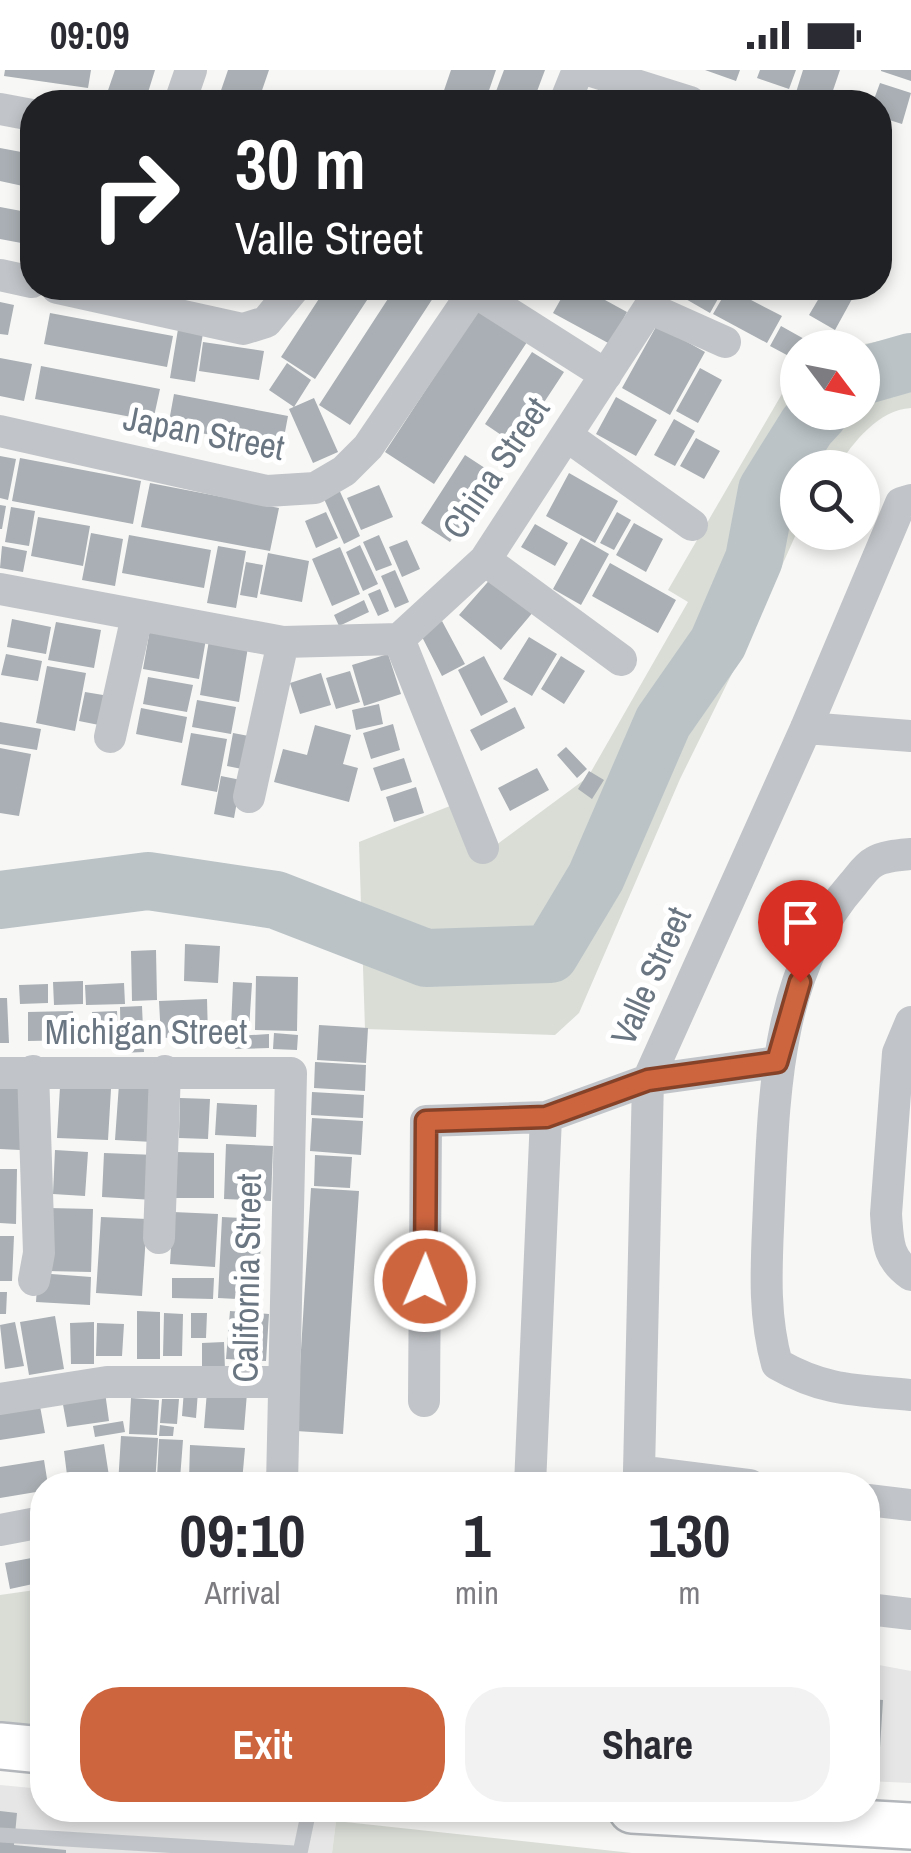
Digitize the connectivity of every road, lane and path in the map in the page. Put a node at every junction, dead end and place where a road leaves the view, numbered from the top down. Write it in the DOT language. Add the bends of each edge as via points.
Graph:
graph roads {
  1 [pos="588,70"];
  2 [pos="652,90"];
  3 [pos="113,300"];
  4 [pos="284,300"];
  5 [pos="465,300"];
  6 [pos="491,300"];
  7 [pos="725,342"];
  8 [pos="606,375"];
  9 [pos="0,431"];
  10 [pos="567,436"];
  11 [pos="911,500"];
  12 [pos="692,525"];
  13 [pos="485,560"];
  14 [pos="0,589"];
  15 [pos="137,616"];
  16 [pos="399,639"];
  17 [pos="283,642"];
  18 [pos="621,660"];
  19 [pos="806,728"];
  20 [pos="911,736"];
  21 [pos="110,737"];
  22 [pos="249,797"];
  23 [pos="483,848"];
  24 [pos="911,854"];
  25 [pos="911,1022"];
  26 [pos="777,1062"];
  27 [pos="34,1071"];
  28 [pos="165,1072"];
  29 [pos="0,1073"];
  30 [pos="291,1073"];
  31 [pos="648,1080"];
  32 [pos="546,1117"];
  33 [pos="159,1238"];
  34 [pos="911,1275"];
  35 [pos="34,1280"];
  36 [pos="284,1382"];
  37 [pos="911,1395"];
  38 [pos="0,1399"];
  39 [pos="424,1401"];
  40 [pos="282,1472"];
  41 [pos="531,1472"];
  42 [pos="647,1472"];
  43 [pos="880,1501"];
  44 [pos="911,1505"];
  45 [pos="30,1524"];
  46 [pos="0,1530"];
  47 [pos="880,1610"];
  48 [pos="911,1614"];
  49 [pos="0,1746"];
  50 [pos="30,1749"];
  51 [pos="306,1822"];
  52 [pos="841,1822"];
  53 [pos="911,1826"];
  54 [pos="0,1835"];
  55 [pos="297,1853"];
  1 -- 2 [label="street"];
  3 -- 4 [label="street" via="243,328 266,322"];
  5 -- 9 [label="street, Japan Street" via="368,447 315,488 267,491"];
  6 -- 8 [label="street"];
  7 -- 8 [label="street, China Street" via="649,308"];
  8 -- 10 [label="street, China Street"];
  10 -- 12 [label="street"];
  10 -- 13 [label="street, China Street"];
  11 -- 19 [label="street, Valle Street" via="901,503"];
  13 -- 16 [label="street, China Street"];
  13 -- 18 [label="street"];
  14 -- 15 [label="street"];
  15 -- 17 [label="street"];
  15 -- 21 [label="street"];
  16 -- 17 [label="street"];
  16 -- 23 [label="street"];
  17 -- 22 [label="street"];
  19 -- 20 [label="street"];
  19 -- 31 [label="street, Valle Street"];
  24 -- 26 [label="street" via="872,862 841,898 811,950"];
  25 -- 34 [label="street" via="898,1053 886,1214 895,1264"];
  26 -- 31 [label="street"];
  26 -- 37 [label="street" via="766,1289 777,1364 810,1382"];
  27 -- 28 [label="street, Michigan Street"];
  27 -- 29 [label="street, Michigan Street"];
  27 -- 35 [label="street"];
  28 -- 30 [label="street, Michigan Street"];
  28 -- 33 [label="street"];
  30 -- 36 [label="street, California Street"];
  31 -- 32 [label="street, Valle Street"];
  31 -- 42 [label="street" via="639,1471"];
  32 -- 39 [label="street, Valle Street" via="426,1121"];
  32 -- 41 [label="street"];
  36 -- 38 [label="street" via="107,1382"];
  36 -- 40 [label="street, California Street"];
  43 -- 44 [label="street"];
  45 -- 46 [label="street"];
  47 -- 48 [label="street"];
  49 -- 50 [label="main road"];
  51 -- 55 [label="lane"];
  52 -- 53 [label="main road"];
  54 -- 55 [label="lane"];
}
